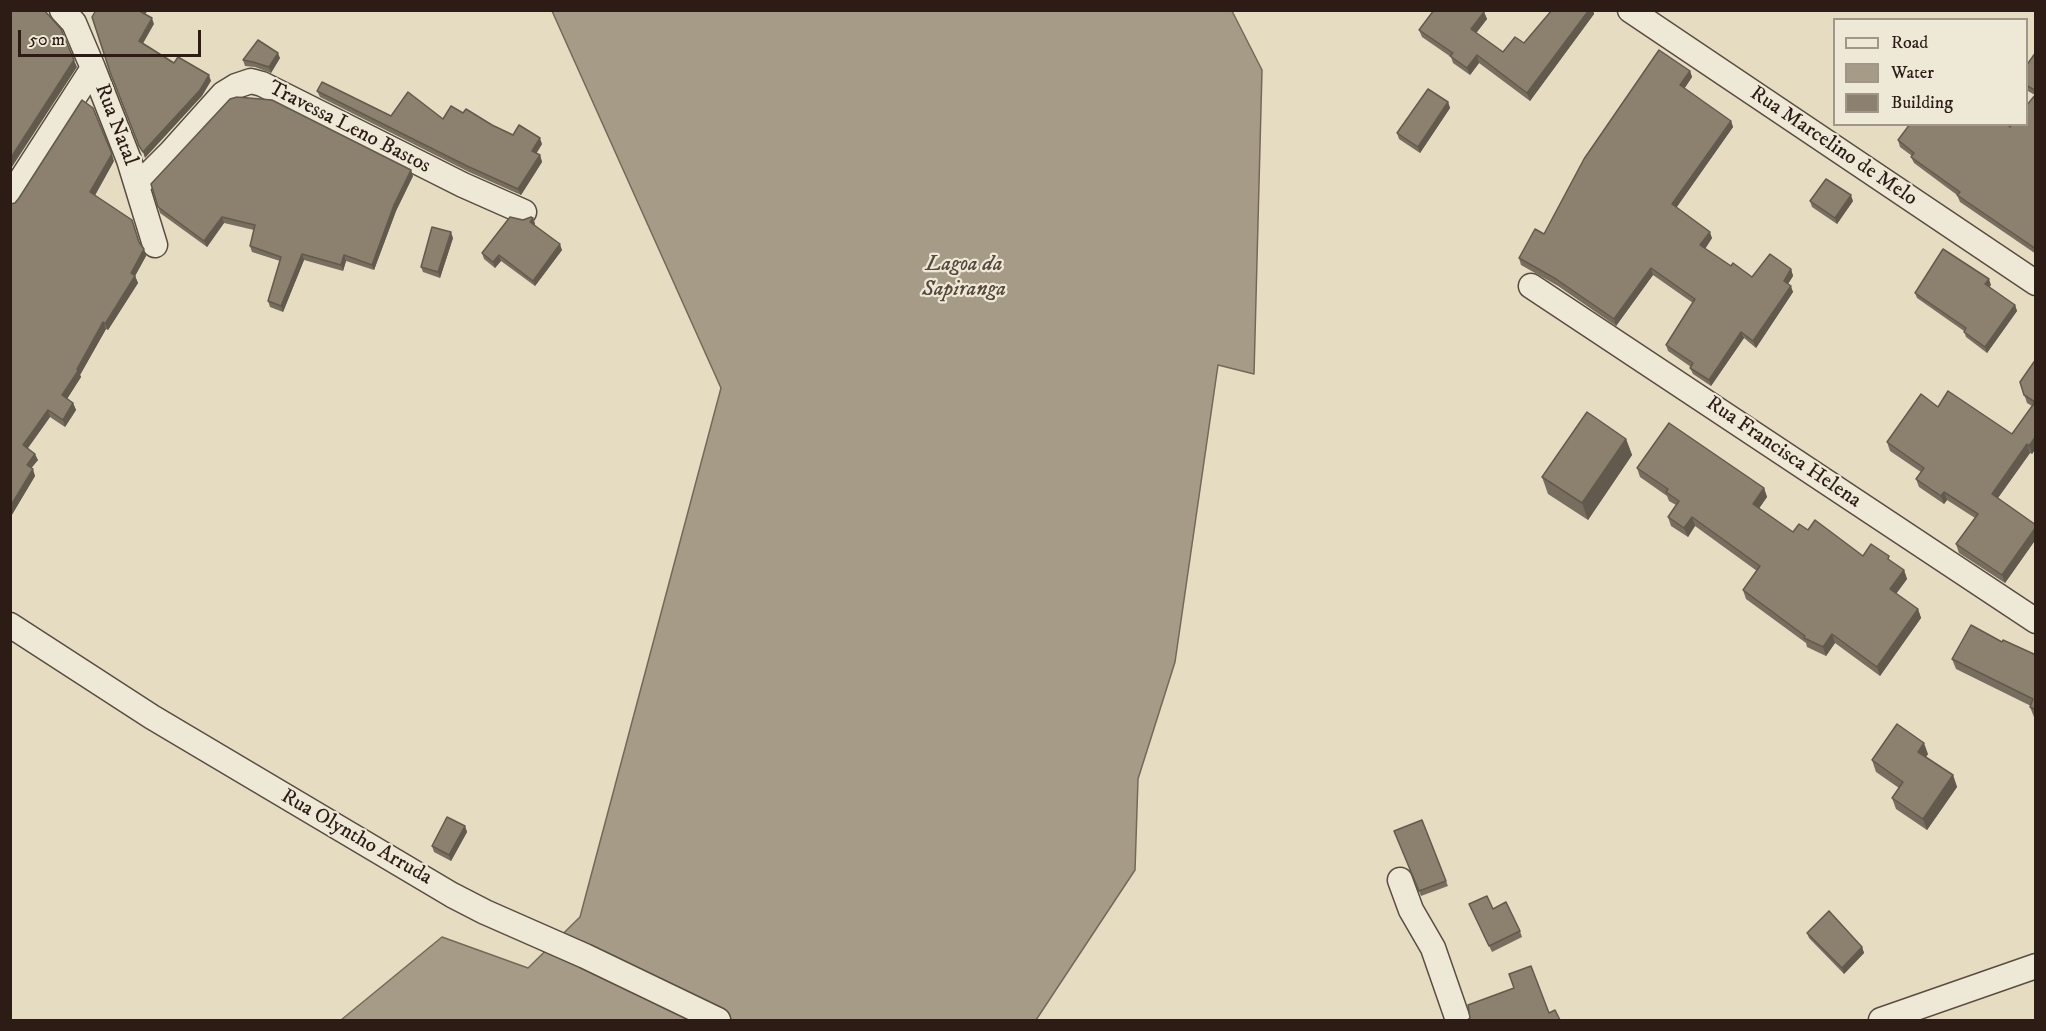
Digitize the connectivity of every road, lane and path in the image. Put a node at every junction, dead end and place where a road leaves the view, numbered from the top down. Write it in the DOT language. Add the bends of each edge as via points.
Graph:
graph roads {
  1 [pos="1630,10"];
  2 [pos="73,15"];
  3 [pos="93,68"];
  4 [pos="137,186"];
  5 [pos="10,197"];
  6 [pos="524,212"];
  7 [pos="155,244"];
  8 [pos="2036,283"];
  9 [pos="1531,286"];
  10 [pos="2036,621"];
  11 [pos="10,625"];
  12 [pos="1400,880"];
  13 [pos="2036,966"];
  14 [pos="718,1020"];
  15 [pos="1458,1020"];
  16 [pos="1881,1020"];
  1 -- 8 [label="street, Rua Marcelino de Melo"];
  2 -- 3 [label="street, Rua Natal"];
  3 -- 4 [label="street, Rua Natal"];
  3 -- 5 [label="street"];
  4 -- 6 [label="street, Travessa Leno Bastos" via="223,94 251,81"];
  4 -- 7 [label="street, Rua Natal"];
  9 -- 10 [label="street, Rua Francisca Helena"];
  11 -- 14 [label="street, Rua Olyntho Arruda" via="152,717 452,895"];
  12 -- 15 [label="street" via="1411,910 1433,948"];
  13 -- 16 [label="street"];
}
